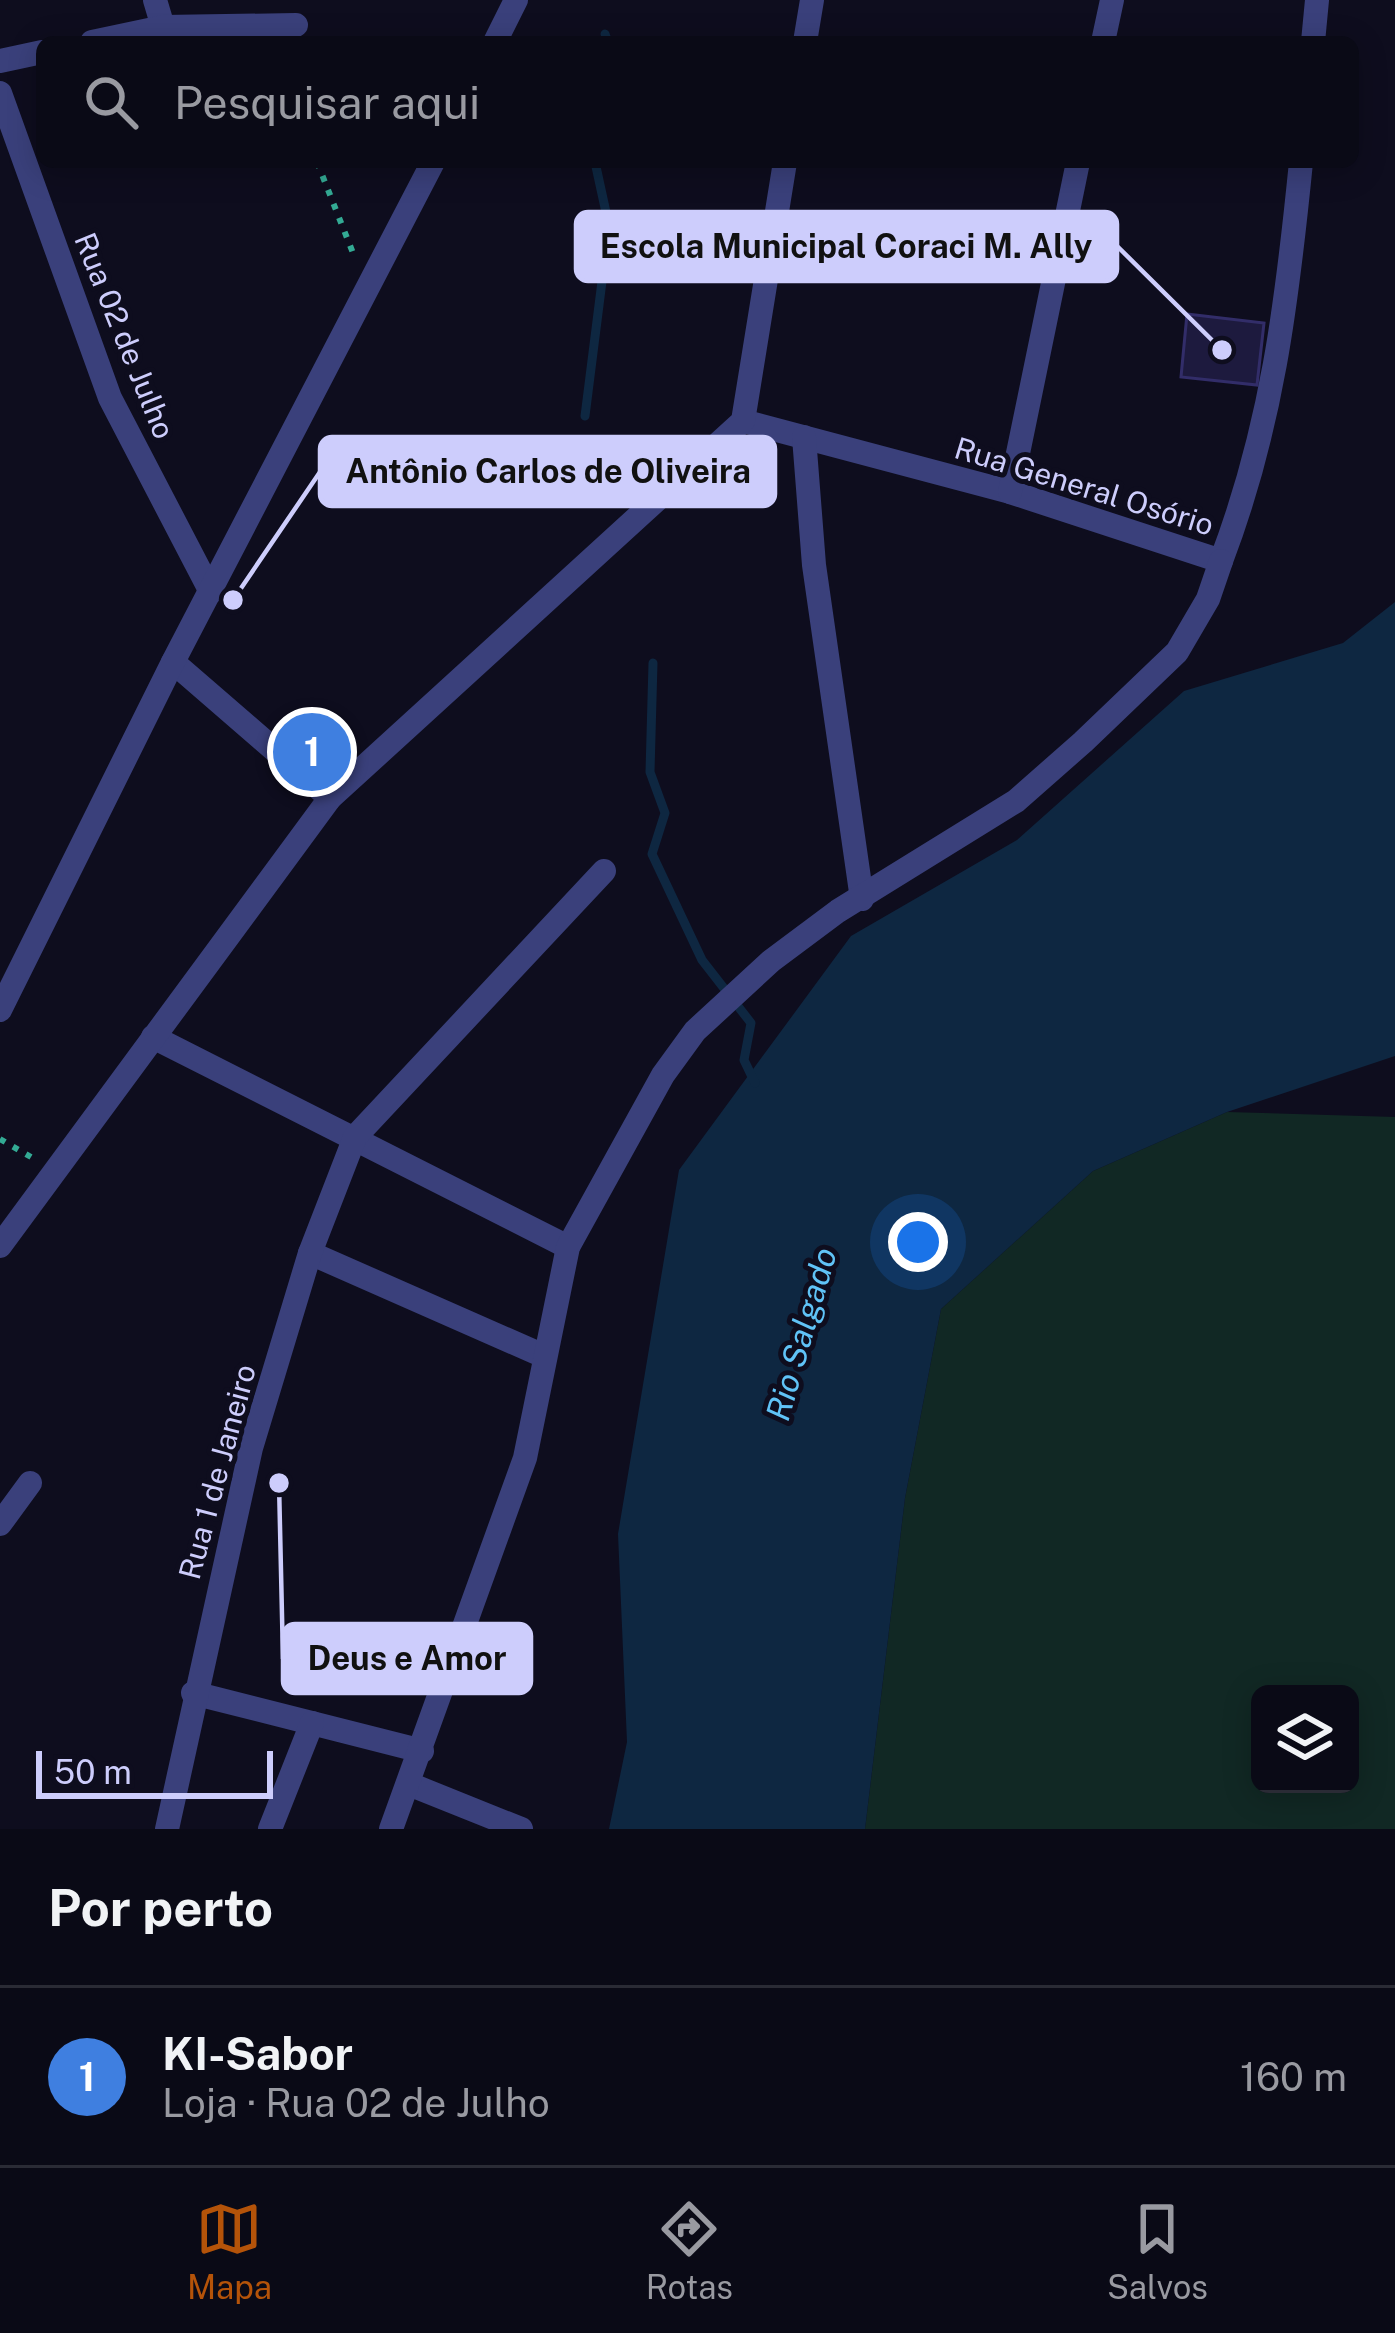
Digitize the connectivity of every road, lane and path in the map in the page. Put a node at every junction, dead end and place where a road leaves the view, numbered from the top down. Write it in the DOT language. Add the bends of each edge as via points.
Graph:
graph roads {
  1 [pos="155,0"];
  2 [pos="516,0"];
  3 [pos="812,0"];
  4 [pos="1112,0"];
  5 [pos="1318,0"];
  6 [pos="296,25"];
  7 [pos="163,27"];
  8 [pos="120,36"];
  9 [pos="498,36"];
  10 [pos="806,36"];
  11 [pos="1104,36"];
  12 [pos="1314,36"];
  13 [pos="36,53"];
  14 [pos="0,61"];
  15 [pos="0,93"];
  16 [pos="319,168"];
  17 [pos="430,168"];
  18 [pos="784,168"];
  19 [pos="1077,168"];
  20 [pos="1300,168"];
  21 [pos="369,287"];
  22 [pos="743,421"];
  23 [pos="804,437"];
  24 [pos="1010,492"];
  25 [pos="1221,561"];
  26 [pos="211,592"];
  27 [pos="173,662"];
  28 [pos="330,798"];
  29 [pos="604,871"];
  30 [pos="862,898"];
  31 [pos="0,1010"];
  32 [pos="153,1037"];
  33 [pos="356,1137"];
  34 [pos="0,1139"];
  35 [pos="54,1171"];
  36 [pos="0,1246"];
  37 [pos="568,1247"];
  38 [pos="310,1253"];
  39 [pos="544,1356"];
  40 [pos="30,1483"];
  41 [pos="0,1524"];
  42 [pos="193,1693"];
  43 [pos="312,1723"];
  44 [pos="422,1751"];
  45 [pos="409,1784"];
  46 [pos="167,1829"];
  47 [pos="271,1829"];
  48 [pos="391,1829"];
  49 [pos="520,1829"];
  1 -- 7 [label="street"];
  2 -- 9 [label="street"];
  3 -- 10 [label="street"];
  4 -- 11 [label="street"];
  5 -- 12 [label="street"];
  6 -- 7 [label="street"];
  7 -- 8 [label="street"];
  13 -- 14 [label="street"];
  15 -- 26 [label="street, Rua 02 de Julho" via="110,398"];
  16 -- 21 [label="path"];
  17 -- 21 [label="street"];
  18 -- 22 [label="street"];
  19 -- 24 [label="street"];
  20 -- 25 [label="street, Rua General Osório" via="1266,428"];
  21 -- 26 [label="street"];
  22 -- 23 [label="street, Rua General Osório"];
  22 -- 28 [label="street"];
  23 -- 24 [label="street, Rua General Osório"];
  23 -- 30 [label="street" via="814,565"];
  24 -- 25 [label="street, Rua General Osório"];
  25 -- 30 [label="street" via="1195,627 1150,680 1016,802"];
  26 -- 27 [label="street"];
  27 -- 28 [label="street"];
  27 -- 31 [label="street"];
  28 -- 32 [label="street"];
  29 -- 33 [label="street"];
  30 -- 37 [label="street" via="737,990 663,1075"];
  32 -- 33 [label="street"];
  32 -- 35 [label="street"];
  33 -- 37 [label="street"];
  33 -- 38 [label="street, Rua 1 de Janeiro"];
  34 -- 35 [label="path"];
  35 -- 36 [label="street"];
  37 -- 39 [label="street"];
  38 -- 39 [label="street"];
  38 -- 42 [label="street, Rua 1 de Janeiro" via="251,1448"];
  39 -- 44 [label="street" via="519,1477"];
  40 -- 41 [label="street"];
  42 -- 43 [label="street"];
  42 -- 46 [label="street, Rua 1 de Janeiro"];
  43 -- 44 [label="street"];
  43 -- 47 [label="street"];
  44 -- 45 [label="street"];
  45 -- 48 [label="street"];
  45 -- 49 [label="street"];
}
